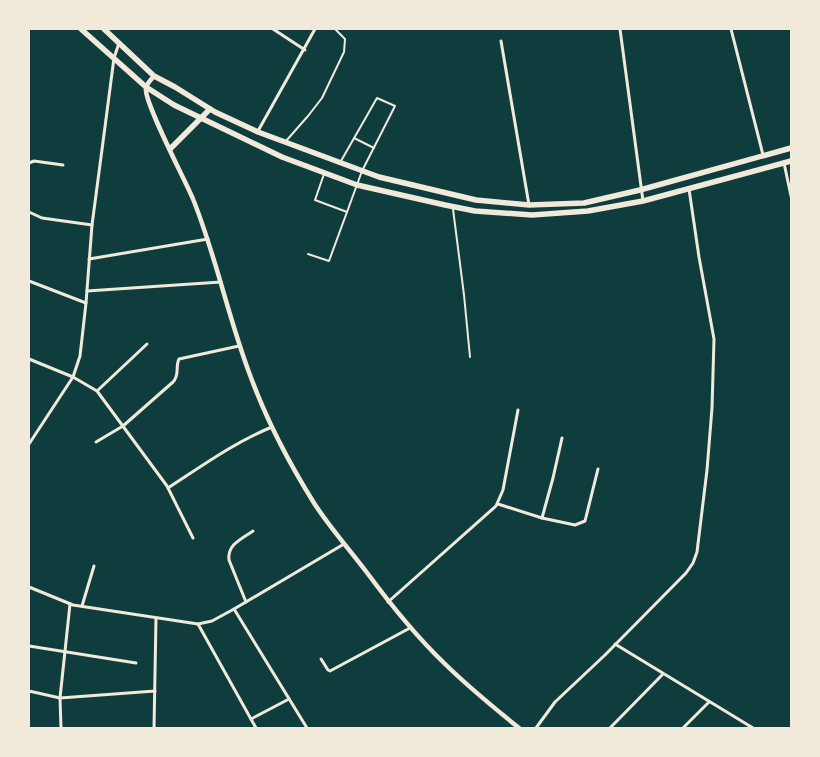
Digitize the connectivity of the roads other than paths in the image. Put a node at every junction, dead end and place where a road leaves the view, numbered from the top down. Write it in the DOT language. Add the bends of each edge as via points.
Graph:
graph roads {
  1 [pos="81,29"];
  2 [pos="104,29"];
  3 [pos="273,29"];
  4 [pos="316,29"];
  5 [pos="335,29"];
  6 [pos="620,29"];
  7 [pos="731,29"];
  8 [pos="501,41"];
  9 [pos="120,43"];
  10 [pos="305,50"];
  11 [pos="114,58"];
  12 [pos="154,76"];
  13 [pos="146,87"];
  14 [pos="210,110"];
  15 [pos="202,118"];
  16 [pos="258,132"];
  17 [pos="354,138"];
  18 [pos="285,143"];
  19 [pos="374,148"];
  20 [pos="791,148"];
  21 [pos="170,149"];
  22 [pos="764,156"];
  23 [pos="791,160"];
  24 [pos="784,162"];
  25 [pos="29,163"];
  26 [pos="339,163"];
  27 [pos="63,166"];
  28 [pos="362,171"];
  29 [pos="325,172"];
  30 [pos="357,185"];
  31 [pos="689,189"];
  32 [pos="640,190"];
  33 [pos="791,196"];
  34 [pos="643,201"];
  35 [pos="529,206"];
  36 [pos="453,207"];
  37 [pos="29,212"];
  38 [pos="347,212"];
  39 [pos="92,225"];
  40 [pos="208,239"];
  41 [pos="308,254"];
  42 [pos="89,259"];
  43 [pos="29,281"];
  44 [pos="221,282"];
  45 [pos="87,291"];
  46 [pos="86,303"];
  47 [pos="148,344"];
  48 [pos="239,346"];
  49 [pos="470,357"];
  50 [pos="29,359"];
  51 [pos="73,377"];
  52 [pos="96,391"];
  53 [pos="518,410"];
  54 [pos="123,426"];
  55 [pos="272,428"];
  56 [pos="562,438"];
  57 [pos="96,442"];
  58 [pos="29,444"];
  59 [pos="598,469"];
  60 [pos="168,488"];
  61 [pos="498,504"];
  62 [pos="542,518"];
  63 [pos="253,531"];
  64 [pos="193,538"];
  65 [pos="345,544"];
  66 [pos="94,566"];
  67 [pos="29,586"];
  68 [pos="246,602"];
  69 [pos="388,602"];
  70 [pos="70,604"];
  71 [pos="82,606"];
  72 [pos="234,609"];
  73 [pos="156,618"];
  74 [pos="198,624"];
  75 [pos="410,628"];
  76 [pos="615,644"];
  77 [pos="29,646"];
  78 [pos="65,653"];
  79 [pos="321,659"];
  80 [pos="136,663"];
  81 [pos="662,674"];
  82 [pos="29,691"];
  83 [pos="155,691"];
  84 [pos="60,698"];
  85 [pos="289,699"];
  86 [pos="709,702"];
  87 [pos="251,719"];
  88 [pos="61,728"];
  89 [pos="154,728"];
  90 [pos="256,728"];
  91 [pos="307,728"];
  92 [pos="519,728"];
  93 [pos="536,728"];
  94 [pos="610,728"];
  95 [pos="683,728"];
  96 [pos="753,728"];
  1 -- 11 [label="main road"];
  2 -- 9 [label="main road"];
  3 -- 10 [label="street"];
  4 -- 10 [label="street"];
  5 -- 18 [label="lane" via="345,39 344,52 322,98"];
  6 -- 32 [label="street"];
  7 -- 22 [label="street"];
  8 -- 35 [label="street"];
  9 -- 11 [label="street"];
  9 -- 12 [label="main road"];
  10 -- 16 [label="street"];
  11 -- 13 [label="main road"];
  11 -- 39 [label="street"];
  12 -- 13 [label="street"];
  12 -- 14 [label="main road"];
  13 -- 15 [label="main road"];
  13 -- 21 [label="street" via="153,113"];
  14 -- 15 [label="main road"];
  14 -- 16 [label="main road"];
  15 -- 21 [label="main road"];
  15 -- 29 [label="main road" via="282,157"];
  16 -- 18 [label="main road"];
  17 -- 19 [label="lane"];
  17 -- 19 [label="lane" via="377,98 395,106"];
  17 -- 26 [label="lane"];
  18 -- 26 [label="main road"];
  19 -- 28 [label="lane"];
  20 -- 22 [label="main road"];
  21 -- 40 [label="street"];
  22 -- 32 [label="main road"];
  23 -- 24 [label="main road"];
  24 -- 31 [label="main road"];
  24 -- 33 [label="street"];
  25 -- 27 [label="street"];
  26 -- 28 [label="main road"];
  28 -- 30 [label="lane"];
  28 -- 35 [label="main road" via="476,200"];
  29 -- 30 [label="main road"];
  29 -- 38 [label="lane" via="315,200"];
  30 -- 36 [label="main road"];
  30 -- 38 [label="lane"];
  31 -- 34 [label="main road"];
  31 -- 76 [label="street" via="714,339 712,408 700,535 693,563 686,573"];
  32 -- 34 [label="street"];
  32 -- 35 [label="main road" via="584,203"];
  34 -- 36 [label="main road" via="588,211 532,215"];
  36 -- 49 [label="lane"];
  37 -- 39 [label="street" via="42,218"];
  38 -- 41 [label="lane" via="329,260"];
  39 -- 42 [label="street"];
  40 -- 42 [label="street"];
  40 -- 44 [label="street"];
  42 -- 45 [label="street"];
  43 -- 46 [label="street"];
  44 -- 45 [label="street"];
  44 -- 48 [label="street"];
  45 -- 46 [label="street"];
  46 -- 51 [label="street" via="82,348"];
  47 -- 52 [label="street"];
  48 -- 54 [label="street" via="179,359 176,379"];
  48 -- 55 [label="street"];
  50 -- 51 [label="street"];
  51 -- 52 [label="street"];
  51 -- 58 [label="street"];
  52 -- 54 [label="street"];
  53 -- 61 [label="street"];
  54 -- 57 [label="street"];
  54 -- 60 [label="street"];
  55 -- 60 [label="street" via="200,465"];
  55 -- 65 [label="street" via="314,503"];
  56 -- 62 [label="street"];
  59 -- 62 [label="street" via="585,521 575,525"];
  60 -- 64 [label="street"];
  61 -- 62 [label="street"];
  61 -- 69 [label="street"];
  63 -- 68 [label="street" via="231,546 228,553"];
  65 -- 68 [label="street"];
  65 -- 69 [label="street"];
  66 -- 71 [label="street"];
  67 -- 70 [label="street"];
  68 -- 72 [label="street"];
  69 -- 75 [label="street"];
  70 -- 71 [label="street"];
  70 -- 78 [label="street"];
  71 -- 73 [label="street"];
  72 -- 74 [label="street" via="212,621"];
  72 -- 85 [label="street"];
  73 -- 74 [label="street"];
  73 -- 83 [label="street"];
  74 -- 87 [label="street"];
  75 -- 79 [label="street" via="330,671"];
  75 -- 92 [label="street" via="442,662"];
  76 -- 81 [label="street"];
  76 -- 93 [label="street" via="556,702"];
  77 -- 78 [label="street"];
  78 -- 80 [label="street"];
  78 -- 84 [label="street"];
  81 -- 86 [label="street"];
  81 -- 94 [label="street"];
  82 -- 84 [label="street"];
  83 -- 84 [label="street"];
  83 -- 89 [label="street"];
  84 -- 88 [label="street"];
  85 -- 87 [label="street"];
  85 -- 91 [label="street"];
  86 -- 95 [label="street"];
  86 -- 96 [label="street"];
  87 -- 90 [label="street"];
}
